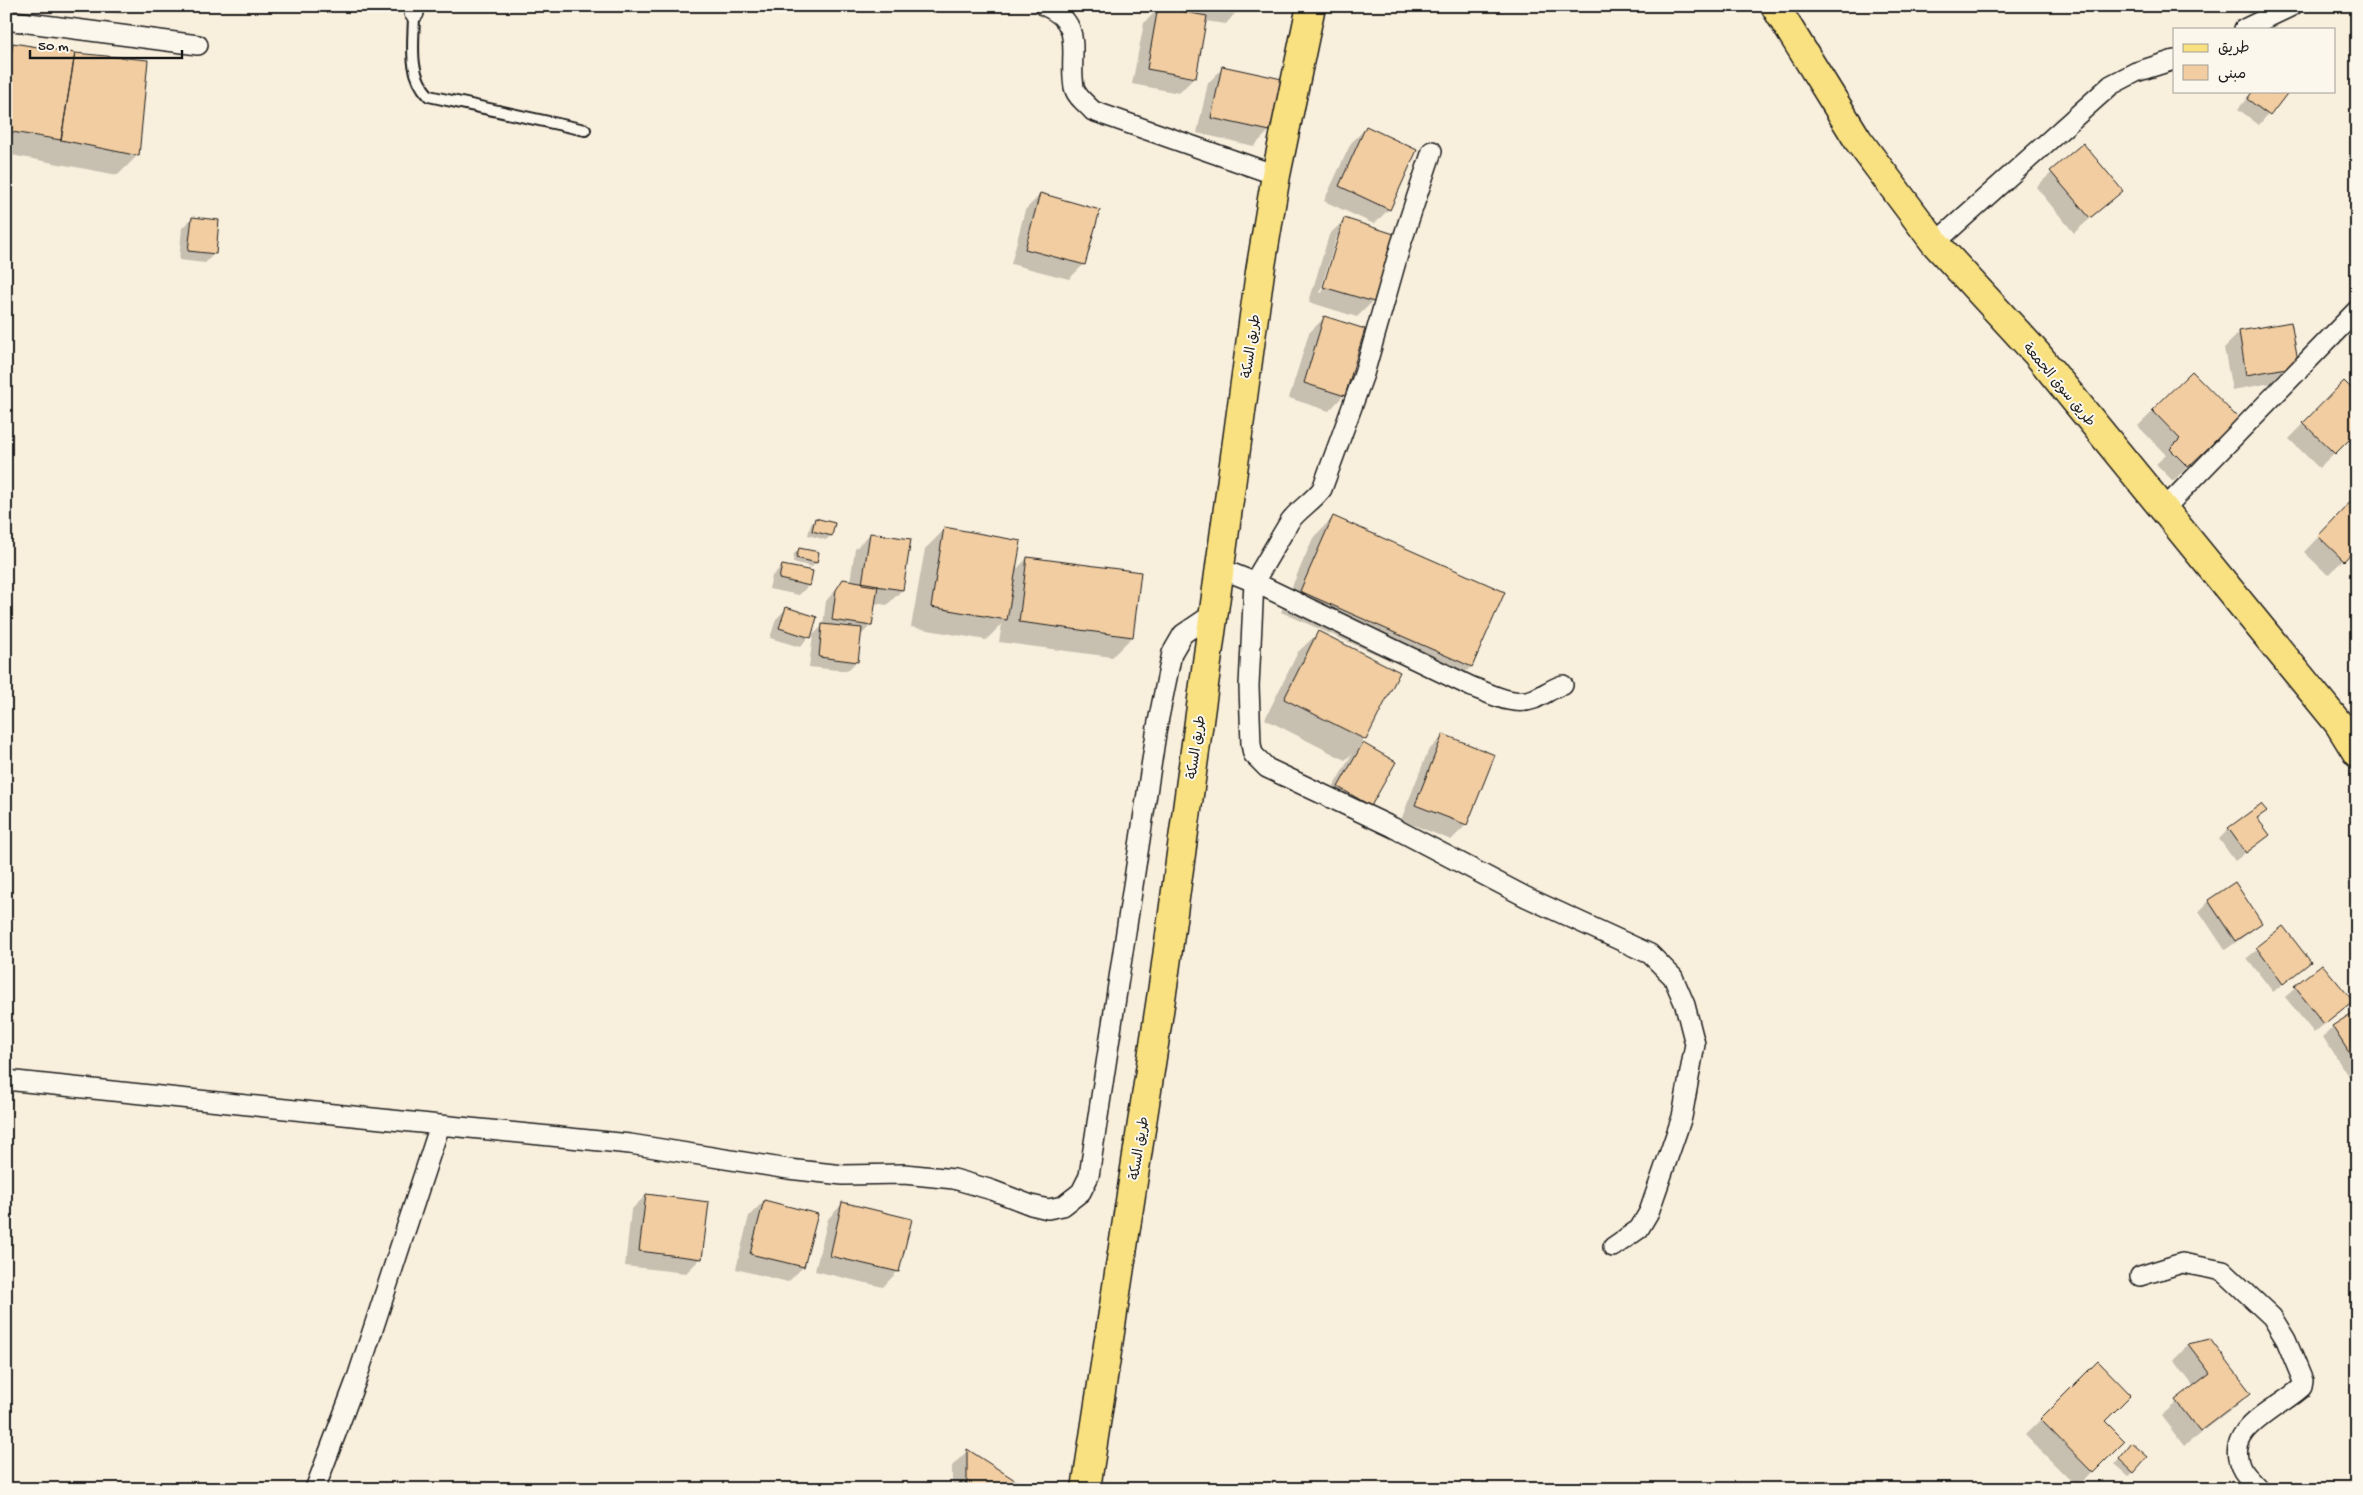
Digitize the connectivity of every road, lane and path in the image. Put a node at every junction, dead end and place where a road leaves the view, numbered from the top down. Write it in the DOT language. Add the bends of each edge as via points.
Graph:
graph roads {
  1 [pos="1045,6"];
  2 [pos="1311,6"];
  3 [pos="1775,6"];
  4 [pos="2292,6"];
  5 [pos="414,10"];
  6 [pos="6,20"];
  7 [pos="2246,28"];
  8 [pos="198,45"];
  9 [pos="2173,60"];
  10 [pos="585,130"];
  11 [pos="1432,151"];
  12 [pos="1276,175"];
  13 [pos="1935,243"];
  14 [pos="2357,310"];
  15 [pos="2163,510"];
  16 [pos="1219,568"];
  17 [pos="1254,582"];
  18 [pos="1214,614"];
  19 [pos="1562,685"];
  20 [pos="2357,753"];
  21 [pos="6,1080"];
  22 [pos="440,1125"];
  23 [pos="1613,1246"];
  24 [pos="2140,1276"];
  25 [pos="315,1489"];
  26 [pos="1086,1489"];
  27 [pos="2259,1489"];
  1 -- 12 [label="street" via="1058,12 1068,23 1074,46 1075,88 1080,98 1094,111"];
  2 -- 12 [label="main road, طريق السكة"];
  3 -- 13 [label="main road, طريق سوق الجمعة" via="1858,140"];
  4 -- 7 [label="street"];
  5 -- 10 [label="lane" via="413,67 420,86 429,96"];
  6 -- 8 [label="street"];
  9 -- 13 [label="street" via="2136,72 2111,85"];
  11 -- 17 [label="street" via="1401,244 1364,374 1322,490 1290,521"];
  12 -- 16 [label="main road, طريق السكة"];
  13 -- 15 [label="main road, طريق سوق الجمعة" via="2037,354"];
  14 -- 15 [label="street"];
  15 -- 20 [label="main road, طريق سوق الجمعة" via="2339,724"];
  16 -- 17 [label="street"];
  16 -- 18 [label="main road, طريق السكة"];
  17 -- 19 [label="street" via="1501,698 1518,702 1532,700"];
  17 -- 23 [label="street" via="1249,686 1251,744 1253,754 1267,768 1392,827 1526,897 1650,954 1673,977 1695,1044 1682,1117 1649,1212 1639,1229"];
  18 -- 22 [label="street" via="1183,634 1172,653 1157,727 1089,1176 1081,1192 1063,1206 1048,1209 1030,1205 954,1179 788,1170 621,1143"];
  18 -- 26 [label="main road, طريق السكة" via="1164,979"];
  21 -- 22 [label="street"];
  22 -- 25 [label="street" via="357,1378"];
  24 -- 27 [label="street" via="2182,1263 2223,1270 2272,1318 2286,1340 2303,1381 2302,1387 2241,1435 2238,1457 2244,1471"];
}
